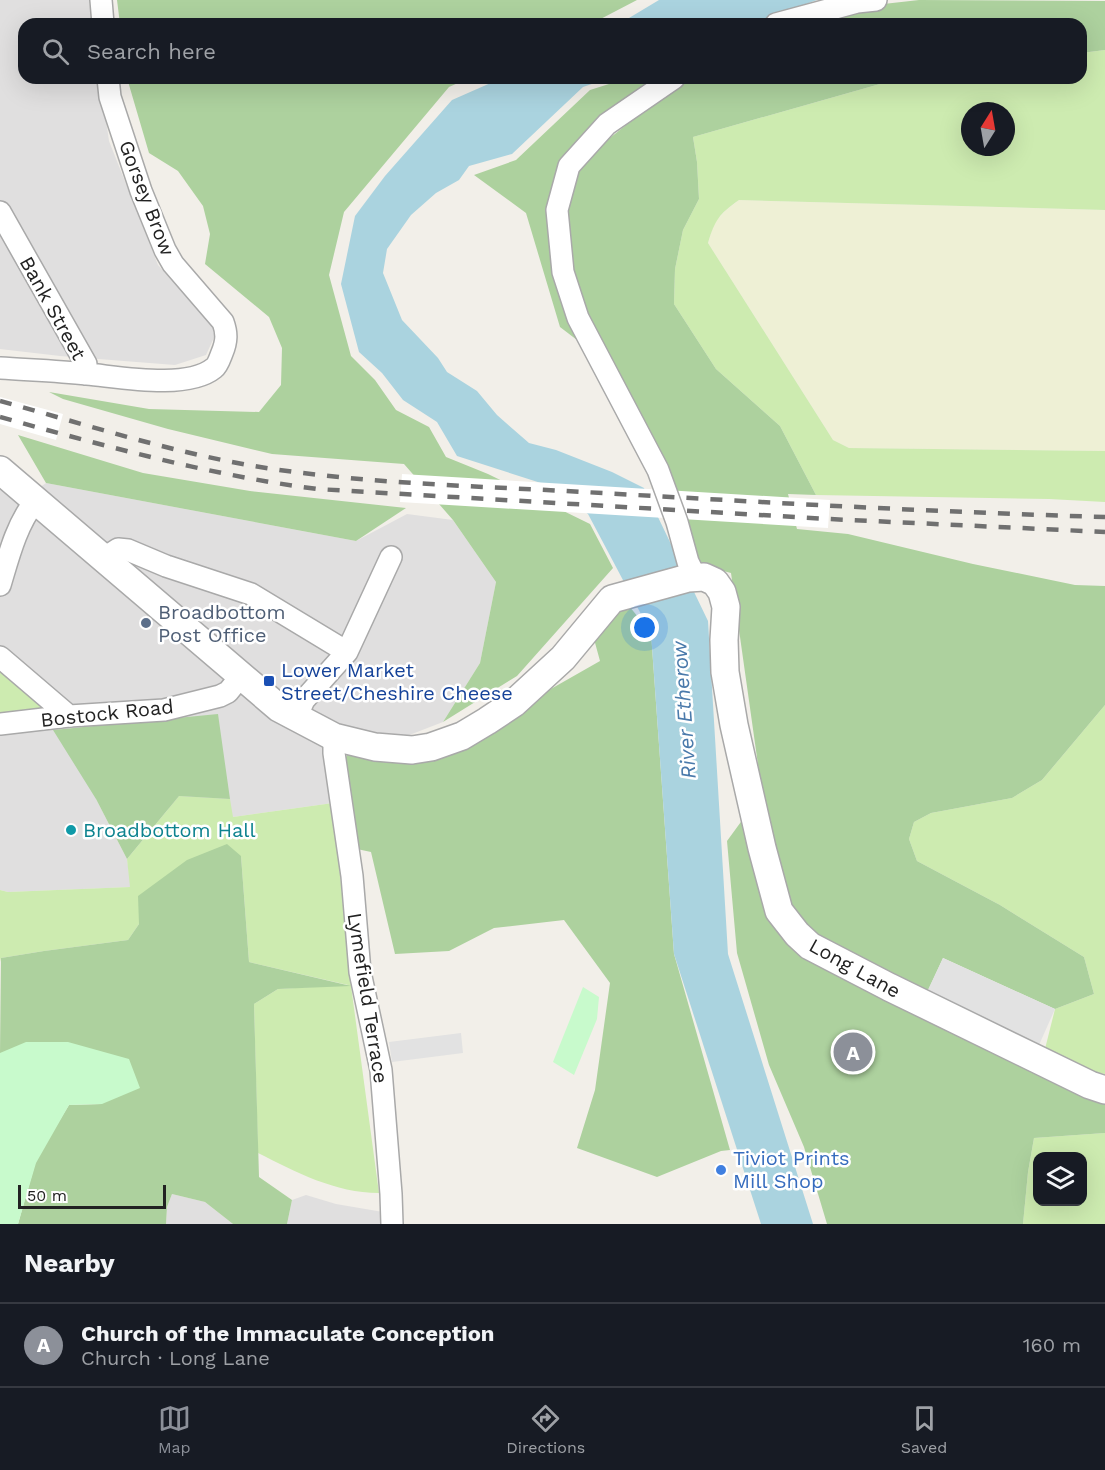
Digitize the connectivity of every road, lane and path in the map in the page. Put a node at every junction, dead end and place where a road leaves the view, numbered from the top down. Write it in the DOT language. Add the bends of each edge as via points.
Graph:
graph roads {
  1 [pos="101,0"];
  2 [pos="876,0"];
  3 [pos="102,18"];
  4 [pos="798,18"];
  5 [pos="109,84"];
  6 [pos="665,84"];
  7 [pos="0,212"];
  8 [pos="0,368"];
  9 [pos="85,374"];
  10 [pos="0,470"];
  11 [pos="35,501"];
  12 [pos="391,556"];
  13 [pos="104,558"];
  14 [pos="692,578"];
  15 [pos="0,585"];
  16 [pos="347,652"];
  17 [pos="0,657"];
  18 [pos="242,676"];
  19 [pos="69,716"];
  20 [pos="296,718"];
  21 [pos="0,724"];
  22 [pos="334,737"];
  23 [pos="1105,1089"];
  24 [pos="392,1224"];
  1 -- 3 [label="street"];
  2 -- 4 [label="street"];
  5 -- 9 [label="street, Gorsey Brow" via="141,191 165,250 227,332 215,368 198,376 167,381"];
  6 -- 14 [label="street" via="607,124 569,166 557,210 563,272 578,318 658,470"];
  7 -- 9 [label="street, Bank Street" via="86,364"];
  8 -- 9 [label="street, Gorsey Brow"];
  10 -- 11 [label="street"];
  11 -- 13 [label="street"];
  11 -- 15 [label="street" via="15,536"];
  12 -- 16 [label="street"];
  13 -- 16 [label="street" via="118,549 128,550 251,594"];
  13 -- 18 [label="street"];
  14 -- 22 [label="street" via="616,597 538,682 514,703 462,736 412,750 375,747"];
  14 -- 23 [label="street, Long Lane" via="704,577 715,582 722,592 726,607 725,672 734,724 779,911 797,934 810,946 889,987"];
  16 -- 20 [label="street" via="304,700"];
  17 -- 19 [label="street"];
  18 -- 19 [label="street, Bostock Road" via="220,696 164,710"];
  18 -- 20 [label="street"];
  19 -- 21 [label="street, Bostock Road"];
  20 -- 22 [label="street"];
  22 -- 24 [label="street, Lymefield Terrace" via="360,972 381,1070"];
}
